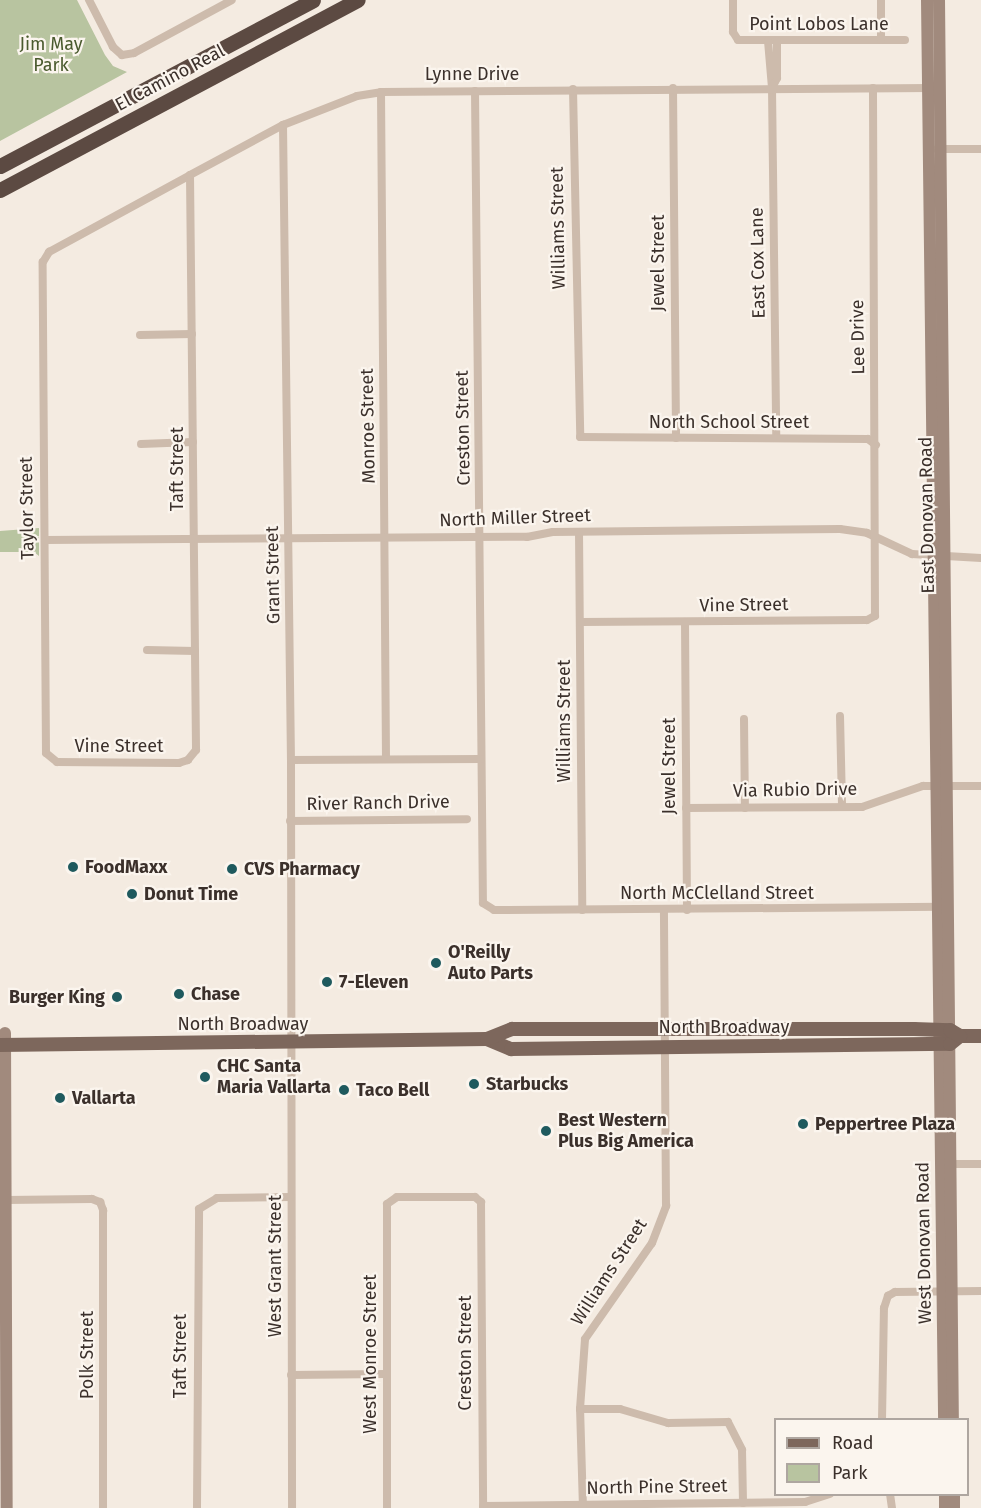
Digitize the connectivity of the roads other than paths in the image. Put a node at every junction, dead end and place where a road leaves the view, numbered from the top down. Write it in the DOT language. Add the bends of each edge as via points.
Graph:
graph roads {
  1 [pos="89,0"];
  2 [pos="232,0"];
  3 [pos="313,0"];
  4 [pos="358,0"];
  5 [pos="733,0"];
  6 [pos="881,0"];
  7 [pos="927,0"];
  8 [pos="939,0"];
  9 [pos="881,40"];
  10 [pos="905,40"];
  11 [pos="772,41"];
  12 [pos="673,88"];
  13 [pos="772,88"];
  14 [pos="873,88"];
  15 [pos="935,88"];
  16 [pos="573,89"];
  17 [pos="475,91"];
  18 [pos="381,92"];
  19 [pos="283,125"];
  20 [pos="936,149"];
  21 [pos="981,149"];
  22 [pos="0,166"];
  23 [pos="190,175"];
  24 [pos="0,190"];
  25 [pos="45,256"];
  26 [pos="192,334"];
  27 [pos="140,335"];
  28 [pos="580,438"];
  29 [pos="676,438"];
  30 [pos="776,438"];
  31 [pos="193,442"];
  32 [pos="141,444"];
  33 [pos="876,446"];
  34 [pos="579,532"];
  35 [pos="289,537"];
  36 [pos="386,537"];
  37 [pos="480,537"];
  38 [pos="194,538"];
  39 [pos="878,538"];
  40 [pos="45,540"];
  41 [pos="940,558"];
  42 [pos="981,558"];
  43 [pos="878,585"];
  44 [pos="581,622"];
  45 [pos="685,622"];
  46 [pos="147,650"];
  47 [pos="195,651"];
  48 [pos="840,716"];
  49 [pos="744,719"];
  50 [pos="49,759"];
  51 [pos="386,759"];
  52 [pos="482,759"];
  53 [pos="188,760"];
  54 [pos="291,760"];
  55 [pos="981,786"];
  56 [pos="942,787"];
  57 [pos="842,807"];
  58 [pos="686,808"];
  59 [pos="745,808"];
  60 [pos="467,819"];
  61 [pos="290,820"];
  62 [pos="943,907"];
  63 [pos="487,908"];
  64 [pos="582,909"];
  65 [pos="664,910"];
  66 [pos="687,910"];
  67 [pos="290,1024"];
  68 [pos="665,1030"];
  69 [pos="981,1036"];
  70 [pos="948,1037"];
  71 [pos="487,1039"];
  72 [pos="3,1041"];
  73 [pos="290,1042"];
  74 [pos="665,1045"];
  75 [pos="946,1164"];
  76 [pos="981,1164"];
  77 [pos="291,1197"];
  78 [pos="479,1198"];
  79 [pos="6,1200"];
  80 [pos="3,1280"];
  81 [pos="947,1291"];
  82 [pos="981,1291"];
  83 [pos="3,1372"];
  84 [pos="386,1374"];
  85 [pos="291,1375"];
  86 [pos="580,1409"];
  87 [pos="882,1418"];
  88 [pos="944,1418"];
  89 [pos="953,1418"];
  90 [pos="4,1465"];
  91 [pos="824,1496"];
  92 [pos="743,1503"];
  93 [pos="582,1506"];
  94 [pos="483,1507"];
  95 [pos="8,1508"];
  96 [pos="104,1508"];
  97 [pos="197,1508"];
  98 [pos="292,1508"];
  99 [pos="387,1508"];
  1 -- 2 [label="street" via="116,51 128,55"];
  3 -- 22 [label="highway, El Camino Real"];
  4 -- 24 [label="highway, El Camino Real"];
  5 -- 11 [label="street, Point Lobos Lane" via="735,37"];
  6 -- 9 [label="street"];
  7 -- 15 [label="main road, East Donovan Road"];
  8 -- 15 [label="main road, East Donovan Road"];
  9 -- 10 [label="street, Point Lobos Lane"];
  9 -- 11 [label="street, Point Lobos Lane"];
  11 -- 13 [label="street, East Cox Lane"];
  12 -- 13 [label="street, Lynne Drive"];
  12 -- 16 [label="street, Lynne Drive"];
  12 -- 29 [label="street, Jewel Street"];
  13 -- 14 [label="street, Lynne Drive"];
  13 -- 30 [label="street, East Cox Lane"];
  14 -- 15 [label="street, Lynne Drive"];
  14 -- 33 [label="street, Lee Drive"];
  15 -- 20 [label="main road, East Donovan Road"];
  16 -- 17 [label="street, Lynne Drive"];
  16 -- 28 [label="street, Williams Street"];
  17 -- 18 [label="street, Lynne Drive"];
  17 -- 37 [label="street, Creston Street"];
  18 -- 19 [label="street, Lynne Drive" via="327,105"];
  18 -- 36 [label="street, Monroe Street"];
  19 -- 23 [label="street, Lynne Drive"];
  19 -- 35 [label="street, Grant Street"];
  20 -- 21 [label="street"];
  20 -- 41 [label="main road, East Donovan Road"];
  23 -- 25 [label="street, Lynne Drive"];
  23 -- 26 [label="street, Taft Street"];
  25 -- 40 [label="street, Taylor Street"];
  26 -- 27 [label="street"];
  26 -- 31 [label="street, Taft Street"];
  28 -- 29 [label="street, North School Street"];
  29 -- 30 [label="street, North School Street"];
  30 -- 33 [label="street, North School Street" via="868,439"];
  31 -- 32 [label="street"];
  31 -- 38 [label="street, Taft Street"];
  33 -- 39 [label="street, Lee Drive"];
  34 -- 37 [label="street, North Miller Street"];
  34 -- 39 [label="street, North Miller Street" via="840,529"];
  34 -- 44 [label="street, Williams Street"];
  35 -- 36 [label="street, North Miller Street"];
  35 -- 38 [label="street, North Miller Street"];
  35 -- 54 [label="street, Grant Street"];
  36 -- 37 [label="street, North Miller Street"];
  36 -- 51 [label="street, Monroe Street"];
  37 -- 52 [label="street, Creston Street"];
  38 -- 40 [label="street, North Miller Street"];
  38 -- 47 [label="street, Taft Street"];
  39 -- 41 [label="street, North Miller Street" via="912,554"];
  39 -- 43 [label="street, Lee Drive"];
  40 -- 50 [label="street, Taylor Street"];
  41 -- 42 [label="street, North Miller Street"];
  41 -- 56 [label="main road, East Donovan Road"];
  43 -- 45 [label="street, Vine Street" via="875,616 867,620"];
  44 -- 45 [label="street, Vine Street"];
  44 -- 64 [label="street, Williams Street"];
  45 -- 58 [label="street, Jewel Street"];
  46 -- 47 [label="street"];
  47 -- 53 [label="street, Taft Street" via="196,750"];
  48 -- 57 [label="street"];
  49 -- 59 [label="street"];
  50 -- 53 [label="street, Vine Street"];
  51 -- 52 [label="street"];
  51 -- 54 [label="street"];
  52 -- 63 [label="street, Creston Street" via="482,899"];
  54 -- 61 [label="street, Grant Street"];
  55 -- 56 [label="street"];
  56 -- 57 [label="street, Via Rubio Drive" via="923,786 862,807"];
  56 -- 62 [label="main road, East Donovan Road"];
  57 -- 59 [label="street, Via Rubio Drive"];
  58 -- 59 [label="street, Via Rubio Drive"];
  58 -- 66 [label="street, Jewel Street"];
  60 -- 61 [label="street, River Ranch Drive"];
  61 -- 67 [label="street, Grant Street"];
  62 -- 66 [label="street, North McClelland Street"];
  62 -- 70 [label="main road, East Donovan Road"];
  63 -- 64 [label="street, North McClelland Street"];
  64 -- 65 [label="street, North McClelland Street"];
  65 -- 66 [label="street, North McClelland Street"];
  65 -- 68 [label="street, Williams Street"];
  67 -- 73 [label="street, West Grant Street"];
  68 -- 70 [label="main road, North Broadway"];
  68 -- 71 [label="main road, North Broadway" via="512,1029"];
  68 -- 74 [label="street, Williams Street"];
  69 -- 70 [label="main road, North Broadway"];
  70 -- 74 [label="main road, North Broadway"];
  70 -- 75 [label="main road, West Donovan Road"];
  71 -- 73 [label="main road, North Broadway"];
  71 -- 74 [label="main road, North Broadway" via="511,1049"];
  72 -- 73 [label="main road, North Broadway"];
  72 -- 79 [label="main road"];
  73 -- 77 [label="street, West Grant Street"];
  74 -- 86 [label="street, Williams Street" via="665,1212 652,1243 585,1339"];
  75 -- 76 [label="street"];
  75 -- 81 [label="main road, West Donovan Road"];
  77 -- 85 [label="street, West Grant Street"];
  77 -- 97 [label="street, Taft Street" via="217,1198 201,1206 197,1217"];
  78 -- 84 [label="street, West Monroe Street" via="389,1200"];
  78 -- 94 [label="street, Creston Street"];
  79 -- 80 [label="main road"];
  79 -- 96 [label="street, Polk Street" via="92,1199 100,1202 104,1210"];
  80 -- 83 [label="main road"];
  81 -- 82 [label="street"];
  81 -- 87 [label="street" via="896,1293 886,1300"];
  81 -- 88 [label="main road, West Donovan Road"];
  81 -- 89 [label="main road, West Donovan Road"];
  83 -- 90 [label="main road"];
  84 -- 85 [label="street"];
  84 -- 99 [label="street, West Monroe Street"];
  85 -- 98 [label="street, West Grant Street"];
  86 -- 92 [label="street" via="620,1409 668,1423 728,1422 742,1450"];
  86 -- 93 [label="street, Williams Street"];
  90 -- 95 [label="main road"];
  91 -- 92 [label="street, North Pine Street" via="805,1502"];
  92 -- 93 [label="street, North Pine Street"];
  93 -- 94 [label="street, North Pine Street"];
}
